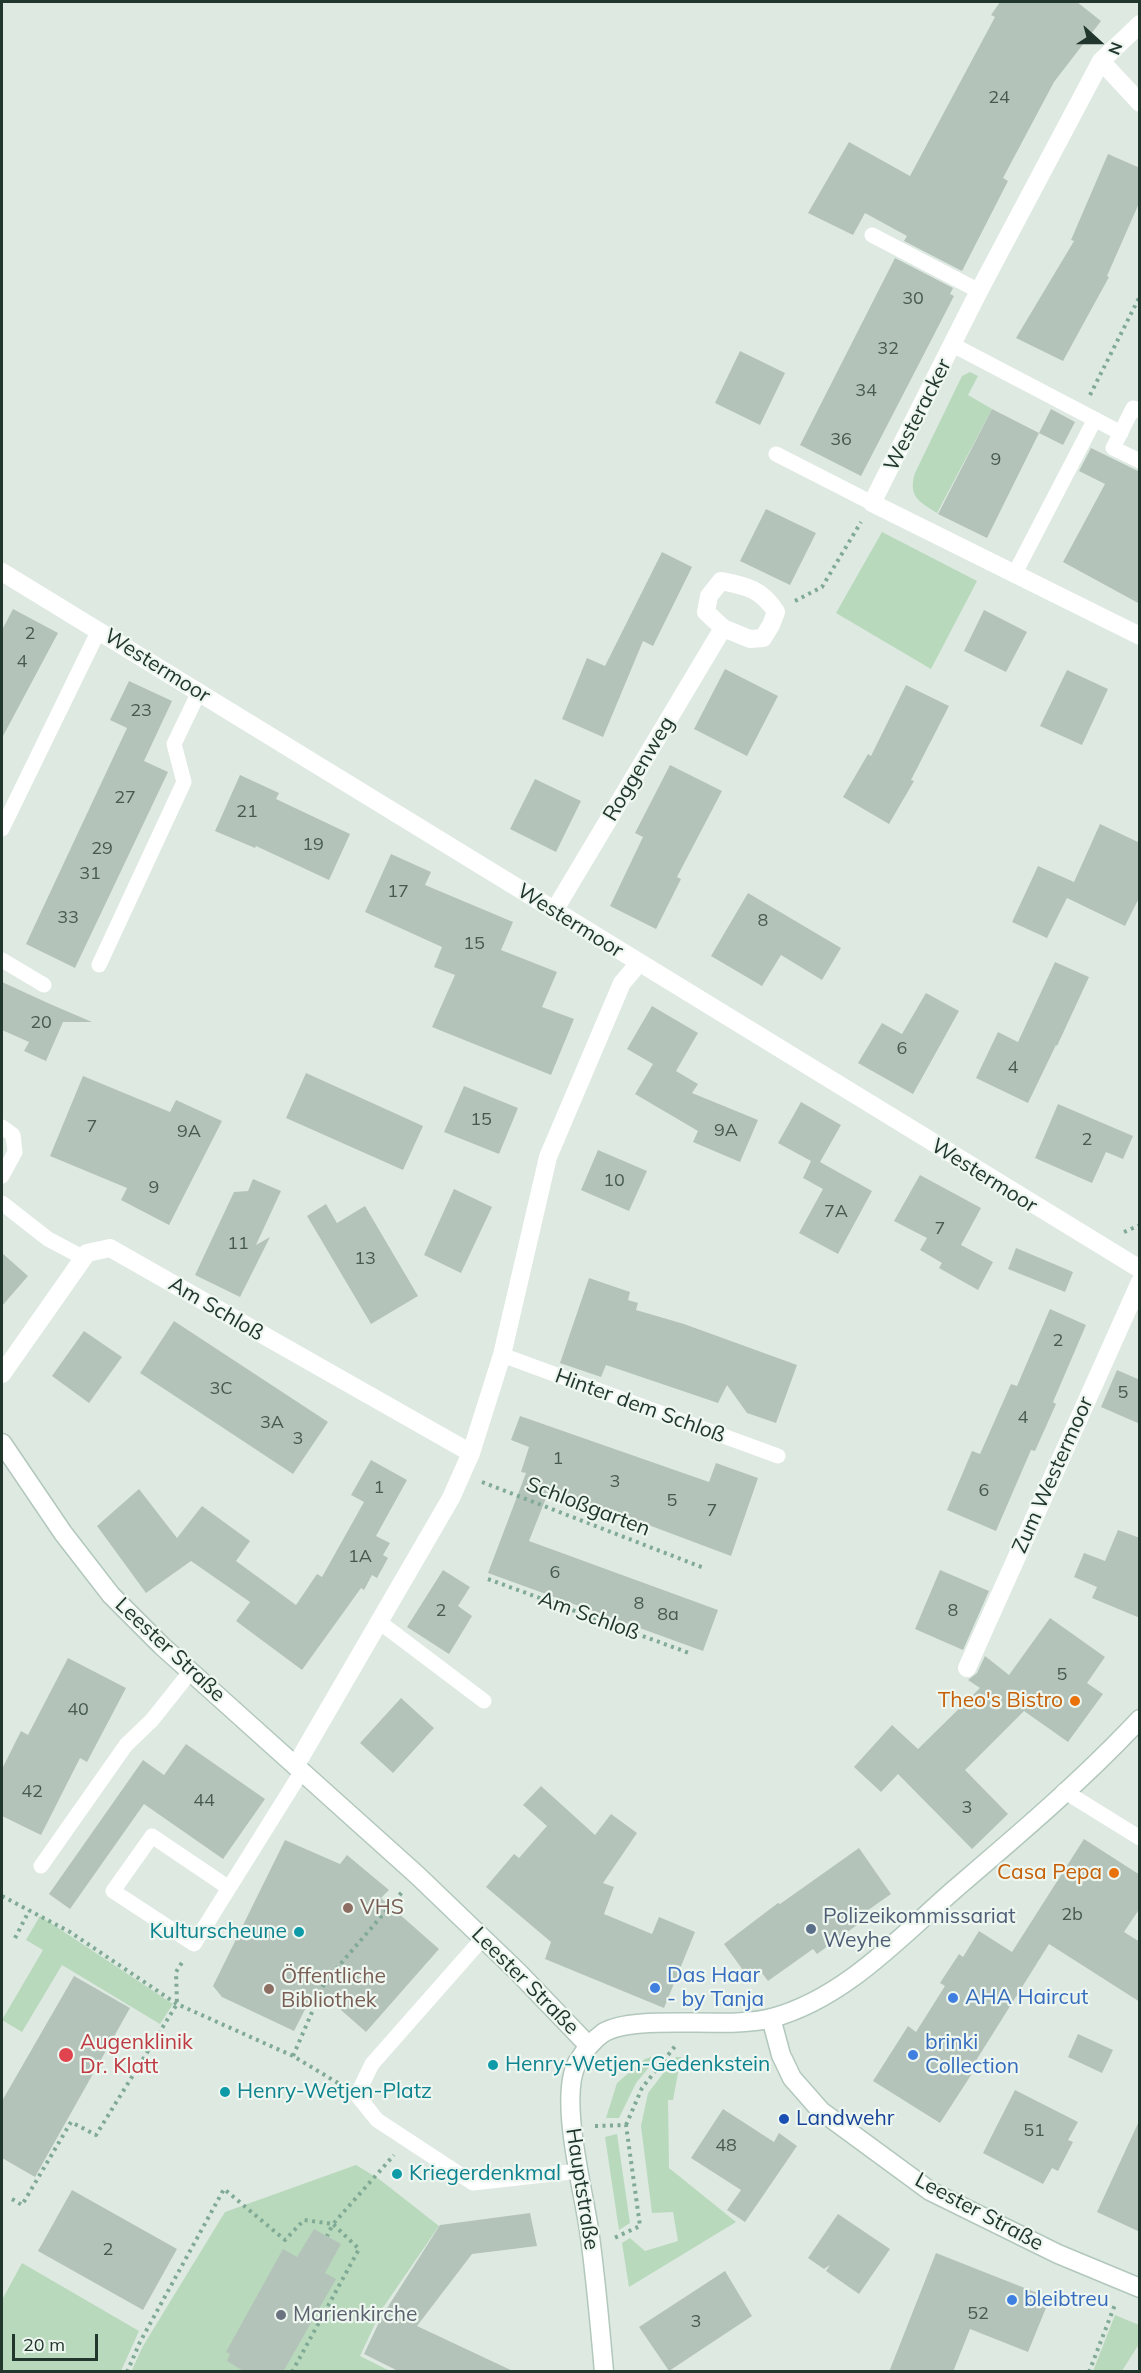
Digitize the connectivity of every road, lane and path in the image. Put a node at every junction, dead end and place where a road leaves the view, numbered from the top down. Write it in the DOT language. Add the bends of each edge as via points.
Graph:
graph roads {
  1 [pos="1140,24"];
  2 [pos="1101,61"];
  3 [pos="1140,103"];
  4 [pos="872,235"];
  5 [pos="979,291"];
  6 [pos="1140,296"];
  7 [pos="953,345"];
  8 [pos="1140,411"];
  9 [pos="1081,412"];
  10 [pos="1095,419"];
  11 [pos="1121,433"];
  12 [pos="776,454"];
  13 [pos="1140,461"];
  14 [pos="872,503"];
  15 [pos="2,572"];
  16 [pos="1014,575"];
  17 [pos="776,612"];
  18 [pos="723,628"];
  19 [pos="99,630"];
  20 [pos="1140,636"];
  21 [pos="199,693"];
  22 [pos="2,829"];
  23 [pos="554,911"];
  24 [pos="2,960"];
  25 [pos="639,963"];
  26 [pos="99,965"];
  27 [pos="44,985"];
  28 [pos="2,1126"];
  29 [pos="2,1176"];
  30 [pos="2,1203"];
  31 [pos="84,1258"];
  32 [pos="1140,1269"];
  33 [pos="1140,1282"];
  34 [pos="502,1355"];
  35 [pos="2,1374"];
  36 [pos="2,1443"];
  37 [pos="471,1453"];
  38 [pos="778,1456"];
  39 [pos="461,1474"];
  40 [pos="704,1568"];
  41 [pos="489,1579"];
  42 [pos="378,1622"];
  43 [pos="689,1653"];
  44 [pos="967,1668"];
  45 [pos="191,1671"];
  46 [pos="484,1701"];
  47 [pos="1140,1719"];
  48 [pos="299,1768"];
  49 [pos="1064,1791"];
  50 [pos="1140,1838"];
  51 [pos="41,1866"];
  52 [pos="417,1875"];
  53 [pos="229,1888"];
  54 [pos="2,1896"];
  55 [pos="29,1911"];
  56 [pos="15,1938"];
  57 [pos="483,1938"];
  58 [pos="194,1944"];
  59 [pos="177,2004"];
  60 [pos="771,2018"];
  61 [pos="697,2024"];
  62 [pos="589,2046"];
  63 [pos="293,2056"];
  64 [pos="357,2095"];
  65 [pos="626,2125"];
  66 [pos="570,2127"];
  67 [pos="408,2139"];
  68 [pos="579,2171"];
  69 [pos="12,2199"];
  70 [pos="333,2224"];
  71 [pos="327,2236"];
  72 [pos="591,2248"];
  73 [pos="1131,2285"];
  74 [pos="127,2372"];
  75 [pos="292,2372"];
  76 [pos="604,2372"];
  77 [pos="1089,2372"];
  1 -- 2 [label="street, Westeracker"];
  2 -- 3 [label="street"];
  2 -- 5 [label="street, Westeracker"];
  4 -- 5 [label="lane"];
  5 -- 7 [label="street, Westeracker"];
  6 -- 9 [label="path"];
  7 -- 9 [label="lane"];
  7 -- 14 [label="street, Westeracker"];
  8 -- 11 [label="lane" via="1133,408"];
  9 -- 10 [label="lane"];
  10 -- 11 [label="lane"];
  10 -- 16 [label="lane"];
  11 -- 13 [label="lane" via="1113,448"];
  12 -- 14 [label="lane"];
  14 -- 16 [label="street"];
  14 -- 17 [label="path" via="822,587"];
  15 -- 19 [label="street, Westermoor"];
  16 -- 20 [label="street"];
  17 -- 18 [label="street" via="763,638 750,639"];
  17 -- 18 [label="street" via="768,598 745,585 721,581 709,596 706,612"];
  18 -- 23 [label="street, Roggenweg"];
  19 -- 21 [label="street, Westermoor"];
  19 -- 22 [label="lane"];
  21 -- 23 [label="street, Westermoor"];
  21 -- 26 [label="lane" via="174,744 184,782"];
  23 -- 25 [label="street, Westermoor"];
  24 -- 27 [label="lane"];
  25 -- 32 [label="street, Westermoor"];
  25 -- 34 [label="street" via="622,983 548,1157"];
  28 -- 29 [label="lane" via="13,1135 15,1152"];
  30 -- 31 [label="lane" via="48,1239"];
  31 -- 35 [label="street"];
  31 -- 37 [label="street, Am Schloß" via="87,1253 110,1248"];
  33 -- 44 [label="street, Zum Westermoor"];
  34 -- 37 [label="street"];
  34 -- 38 [label="lane, Hinter dem Schloß"];
  36 -- 45 [label="street, Leester Straße" via="111,1595"];
  37 -- 39 [label="street"];
  39 -- 40 [label="path, Schloßgarten"];
  39 -- 42 [label="street" via="451,1498"];
  41 -- 43 [label="path, Am Schloß"];
  42 -- 46 [label="lane"];
  42 -- 48 [label="street"];
  45 -- 48 [label="street, Leester Straße"];
  45 -- 51 [label="lane" via="126,1745"];
  47 -- 49 [label="street"];
  48 -- 52 [label="street, Leester Straße"];
  48 -- 53 [label="lane"];
  49 -- 50 [label="lane"];
  49 -- 60 [label="street" via="856,1976 811,2003"];
  52 -- 57 [label="street, Leester Straße"];
  52 -- 63 [label="path" via="325,1982"];
  53 -- 58 [label="lane"];
  53 -- 58 [label="lane" via="152,1836 113,1891"];
  54 -- 55 [label="path"];
  55 -- 56 [label="path"];
  55 -- 59 [label="path" via="70,1932"];
  57 -- 62 [label="street, Leester Straße"];
  57 -- 64 [label="lane" via="372,2064"];
  58 -- 59 [label="path" via="176,1972"];
  59 -- 63 [label="path"];
  59 -- 69 [label="path" via="96,2135 71,2122 22,2205"];
  60 -- 61 [label="street, Leester Straße"];
  60 -- 73 [label="street, Leester Straße" via="792,2078 820,2111 930,2192"];
  61 -- 62 [label="street, Leester Straße" via="620,2027 604,2033"];
  61 -- 65 [label="path" via="670,2050 642,2088"];
  62 -- 66 [label="street, Hauptstraße" via="576,2065"];
  63 -- 64 [label="path"];
  64 -- 67 [label="lane" via="377,2120"];
  65 -- 66 [label="path"];
  65 -- 72 [label="path" via="640,2226"];
  66 -- 68 [label="street, Hauptstraße"];
  67 -- 68 [label="lane" via="473,2183"];
  67 -- 70 [label="path"];
  68 -- 72 [label="street, Hauptstraße"];
  70 -- 71 [label="path"];
  70 -- 74 [label="path" via="304,2220 285,2240 224,2189"];
  70 -- 75 [label="path" via="359,2249"];
  72 -- 76 [label="street, Hauptstraße"];
  73 -- 77 [label="path"];
}
